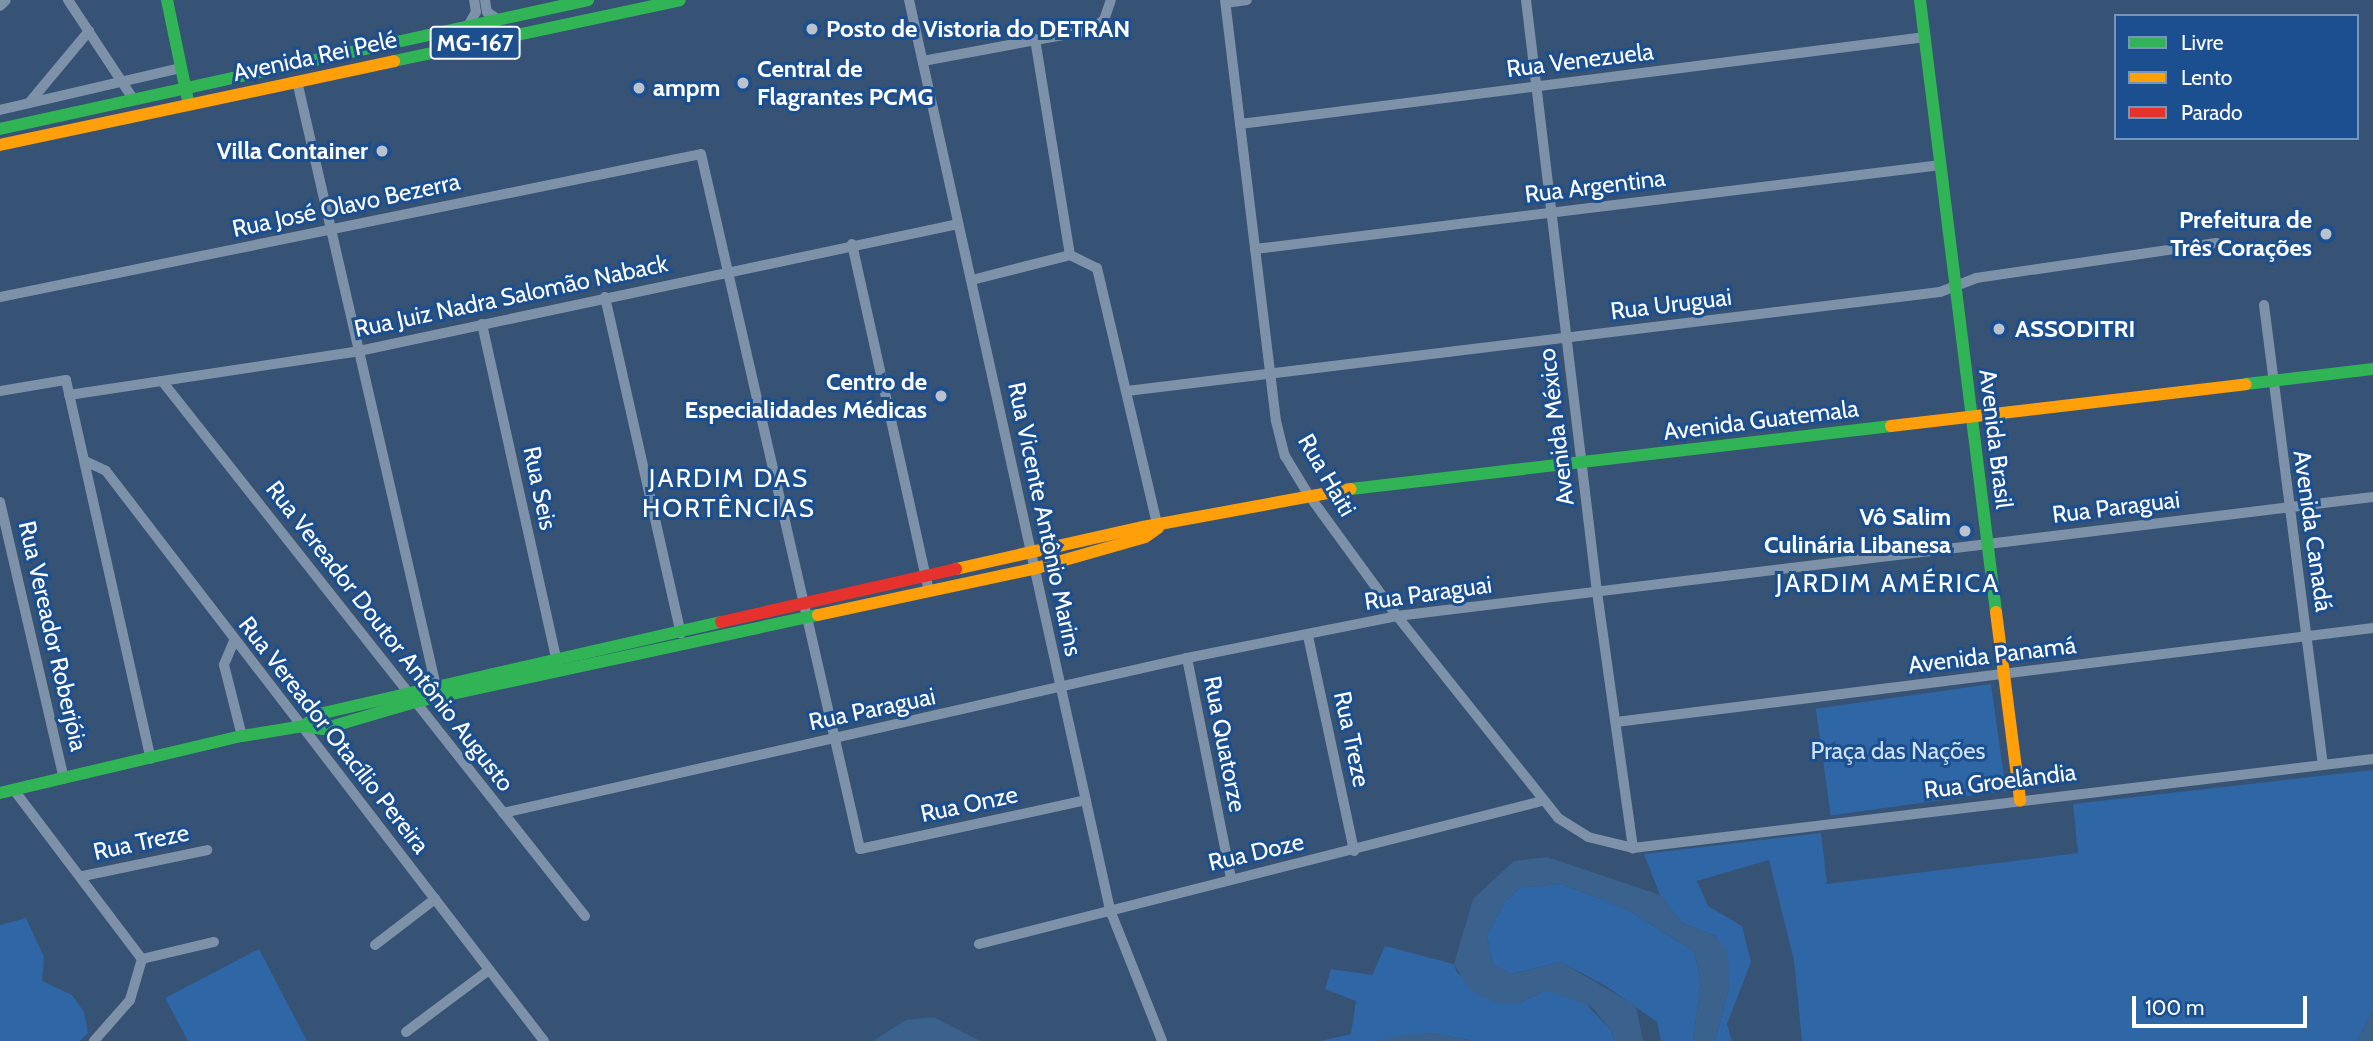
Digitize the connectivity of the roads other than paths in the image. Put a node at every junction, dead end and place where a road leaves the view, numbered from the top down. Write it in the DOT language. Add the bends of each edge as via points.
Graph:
graph roads {
  1 [pos="6,0"];
  2 [pos="68,0"];
  3 [pos="167,0"];
  4 [pos="474,0"];
  5 [pos="485,0"];
  6 [pos="588,0"];
  7 [pos="680,0"];
  8 [pos="909,0"];
  9 [pos="1111,0"];
  10 [pos="1247,0"];
  11 [pos="1525,0"];
  12 [pos="1920,0"];
  13 [pos="1226,1"];
  14 [pos="0,6"];
  15 [pos="499,20"];
  16 [pos="467,28"];
  17 [pos="89,31"];
  18 [pos="1925,37"];
  19 [pos="1035,39"];
  20 [pos="923,61"];
  21 [pos="181,68"];
  22 [pos="297,80"];
  23 [pos="121,81"];
  24 [pos="1536,87"];
  25 [pos="185,89"];
  26 [pos="134,100"];
  27 [pos="29,103"];
  28 [pos="189,105"];
  29 [pos="0,110"];
  30 [pos="1240,124"];
  31 [pos="0,130"];
  32 [pos="0,145"];
  33 [pos="1941,164"];
  34 [pos="1551,213"];
  35 [pos="958,224"];
  36 [pos="330,229"];
  37 [pos="2216,243"];
  38 [pos="852,244"];
  39 [pos="1255,249"];
  40 [pos="1070,255"];
  41 [pos="729,272"];
  42 [pos="972,280"];
  43 [pos="1956,286"];
  44 [pos="605,297"];
  45 [pos="0,298"];
  46 [pos="2264,305"];
  47 [pos="482,324"];
  48 [pos="1566,338"];
  49 [pos="359,351"];
  50 [pos="2373,369"];
  51 [pos="1270,374"];
  52 [pos="162,381"];
  53 [pos="2273,381"];
  54 [pos="0,391"];
  55 [pos="1127,391"];
  56 [pos="69,395"];
  57 [pos="1972,416"];
  58 [pos="85,461"];
  59 [pos="1581,462"];
  60 [pos="1308,495"];
  61 [pos="2373,497"];
  62 [pos="0,502"];
  63 [pos="2287,507"];
  64 [pos="1158,528"];
  65 [pos="1988,544"];
  66 [pos="1032,562"];
  67 [pos="927,586"];
  68 [pos="1597,592"];
  69 [pos="806,613"];
  70 [pos="1397,616"];
  71 [pos="2373,628"];
  72 [pos="681,634"];
  73 [pos="1308,636"];
  74 [pos="2306,637"];
  75 [pos="234,640"];
  76 [pos="1187,658"];
  77 [pos="558,666"];
  78 [pos="2004,674"];
  79 [pos="1061,686"];
  80 [pos="437,693"];
  81 [pos="411,698"];
  82 [pos="1616,722"];
  83 [pos="304,726"];
  84 [pos="242,737"];
  85 [pos="834,739"];
  86 [pos="151,759"];
  87 [pos="2373,759"];
  88 [pos="2323,763"];
  89 [pos="64,779"];
  90 [pos="14,790"];
  91 [pos="0,793"];
  92 [pos="1086,800"];
  93 [pos="2020,800"];
  94 [pos="1542,802"];
  95 [pos="503,813"];
  96 [pos="1633,848"];
  97 [pos="207,850"];
  98 [pos="1354,851"];
  99 [pos="83,876"];
  100 [pos="1231,879"];
  101 [pos="435,899"];
  102 [pos="1110,910"];
  103 [pos="586,916"];
  104 [pos="214,942"];
  105 [pos="979,944"];
  106 [pos="375,945"];
  107 [pos="142,963"];
  108 [pos="489,970"];
  109 [pos="406,1032"];
  110 [pos="94,1041"];
  111 [pos="544,1041"];
  112 [pos="1162,1041"];
  1 -- 14 [label="street"];
  2 -- 17 [label="street"];
  3 -- 21 [label="street"];
  4 -- 16 [label="street" via="476,12"];
  5 -- 15 [label="street" via="487,12"];
  6 -- 15 [label="street, Avenida Rei Pelé / MG-167"];
  7 -- 22 [label="street, Avenida Rei Pelé / MG-167"];
  8 -- 20 [label="street, Rua Vicente Antônio Marins"];
  9 -- 19 [label="street" via="1104,20 1090,30"];
  10 -- 13 [label="street"];
  11 -- 24 [label="street, Avenida México"];
  12 -- 18 [label="street, Avenida Brasil"];
  13 -- 30 [label="street, Rua Haiti"];
  15 -- 16 [label="street, Avenida Rei Pelé / MG-167"];
  16 -- 25 [label="street, Avenida Rei Pelé / MG-167" via="382,42"];
  17 -- 23 [label="street"];
  17 -- 27 [label="street"];
  18 -- 24 [label="street, Rua Venezuela"];
  18 -- 33 [label="street, Avenida Brasil"];
  19 -- 20 [label="street"];
  19 -- 40 [label="street"];
  20 -- 35 [label="street, Rua Vicente Antônio Marins"];
  21 -- 23 [label="street"];
  21 -- 25 [label="street"];
  22 -- 28 [label="street, Avenida Rei Pelé / MG-167"];
  22 -- 36 [label="street"];
  23 -- 26 [label="street"];
  23 -- 27 [label="street"];
  24 -- 30 [label="street, Rua Venezuela"];
  24 -- 34 [label="street, Avenida México"];
  25 -- 26 [label="street, Avenida Rei Pelé / MG-167"];
  25 -- 28 [label="street"];
  26 -- 31 [label="street, Avenida Rei Pelé / MG-167"];
  27 -- 29 [label="street"];
  28 -- 32 [label="street, Avenida Rei Pelé / MG-167"];
  30 -- 39 [label="street, Rua Haiti"];
  33 -- 34 [label="street, Rua Argentina"];
  33 -- 43 [label="street, Avenida Brasil"];
  34 -- 39 [label="street, Rua Argentina"];
  34 -- 48 [label="street, Avenida México"];
  35 -- 38 [label="street, Rua Juiz Nadra Salomão Naback"];
  35 -- 42 [label="street, Rua Vicente Antônio Marins"];
  36 -- 41 [label="street, Rua José Olavo Bezerra" via="701,154"];
  36 -- 45 [label="street, Rua José Olavo Bezerra"];
  36 -- 49 [label="street"];
  37 -- 43 [label="street, Rua Uruguai" via="1976,278"];
  38 -- 41 [label="street, Rua Juiz Nadra Salomão Naback"];
  38 -- 67 [label="street"];
  39 -- 51 [label="street, Rua Haiti"];
  40 -- 42 [label="street"];
  40 -- 55 [label="street" via="1097,268"];
  41 -- 44 [label="street, Rua Juiz Nadra Salomão Naback"];
  41 -- 69 [label="street"];
  42 -- 66 [label="street, Rua Vicente Antônio Marins"];
  43 -- 48 [label="street, Rua Uruguai" via="1940,292"];
  43 -- 57 [label="street, Avenida Brasil"];
  44 -- 47 [label="street, Rua Juiz Nadra Salomão Naback"];
  44 -- 72 [label="street"];
  46 -- 53 [label="street, Avenida Canadá"];
  47 -- 49 [label="street, Rua Juiz Nadra Salomão Naback"];
  47 -- 77 [label="street, Rua Seis"];
  48 -- 51 [label="street, Rua Uruguai"];
  48 -- 59 [label="street, Avenida México"];
  49 -- 52 [label="street, Rua Juiz Nadra Salomão Naback"];
  49 -- 80 [label="street"];
  50 -- 53 [label="street, Avenida Guatemala"];
  51 -- 55 [label="street, Rua Uruguai"];
  51 -- 60 [label="street, Rua Haiti" via="1285,456"];
  52 -- 56 [label="street, Rua Juiz Nadra Salomão Naback"];
  52 -- 81 [label="street, Rua Vereador Doutor Antônio Augusto"];
  53 -- 57 [label="street, Avenida Guatemala"];
  53 -- 63 [label="street, Avenida Canadá"];
  54 -- 56 [label="street" via="66,380"];
  55 -- 64 [label="street"];
  56 -- 58 [label="street"];
  57 -- 59 [label="street, Avenida Guatemala"];
  57 -- 65 [label="street, Avenida Brasil"];
  58 -- 75 [label="street, Rua Vereador Otacílio Pereira" via="106,471"];
  58 -- 86 [label="street"];
  59 -- 60 [label="street, Avenida Guatemala"];
  59 -- 68 [label="street, Avenida México"];
  60 -- 64 [label="street, Avenida Guatemala"];
  60 -- 70 [label="street, Rua Haiti"];
  61 -- 63 [label="street, Rua Paraguai"];
  62 -- 89 [label="street, Rua Vereador Roberjóia"];
  63 -- 65 [label="street, Rua Paraguai"];
  63 -- 74 [label="street, Avenida Canadá"];
  64 -- 66 [label="street, Avenida Guatemala" via="1145,537"];
  65 -- 68 [label="street, Rua Paraguai"];
  65 -- 78 [label="street, Avenida Brasil"];
  66 -- 67 [label="street, Avenida Guatemala"];
  66 -- 79 [label="street, Rua Vicente Antônio Marins"];
  67 -- 69 [label="street, Avenida Guatemala"];
  68 -- 70 [label="street, Rua Paraguai"];
  68 -- 82 [label="street, Avenida México"];
  69 -- 72 [label="street"];
  69 -- 77 [label="street"];
  69 -- 85 [label="street"];
  70 -- 73 [label="street, Rua Paraguai"];
  70 -- 94 [label="street, Rua Haiti"];
  71 -- 74 [label="street, Avenida Panamá"];
  72 -- 77 [label="street"];
  73 -- 76 [label="street, Rua Paraguai"];
  73 -- 98 [label="street, Rua Treze"];
  74 -- 78 [label="street, Avenida Panamá"];
  74 -- 88 [label="street, Avenida Canadá"];
  75 -- 83 [label="street, Rua Vereador Otacílio Pereira"];
  75 -- 84 [label="street" via="224,665"];
  76 -- 79 [label="street, Rua Paraguai"];
  76 -- 100 [label="street, Rua Quatorze"];
  77 -- 80 [label="street"];
  78 -- 82 [label="street, Avenida Panamá"];
  78 -- 93 [label="street, Avenida Brasil"];
  79 -- 85 [label="street, Rua Paraguai"];
  79 -- 92 [label="street, Rua Vicente Antônio Marins"];
  80 -- 81 [label="street"];
  81 -- 83 [label="street" via="323,729"];
  81 -- 95 [label="street, Rua Vereador Doutor Antônio Augusto"];
  82 -- 96 [label="street, Avenida México"];
  83 -- 84 [label="street"];
  83 -- 101 [label="street, Rua Vereador Otacílio Pereira"];
  84 -- 86 [label="street"];
  85 -- 92 [label="street, Rua Onze" via="860,849"];
  85 -- 95 [label="street, Rua Paraguai"];
  86 -- 89 [label="street"];
  87 -- 88 [label="street, Rua Groelândia"];
  88 -- 93 [label="street, Rua Groelândia"];
  89 -- 90 [label="street"];
  90 -- 91 [label="street"];
  90 -- 99 [label="street"];
  92 -- 102 [label="street, Rua Vicente Antônio Marins"];
  93 -- 96 [label="street, Rua Groelândia"];
  94 -- 96 [label="street, Rua Haiti" via="1588,837"];
  94 -- 98 [label="street, Rua Doze"];
  95 -- 103 [label="street, Rua Vereador Doutor Antônio Augusto"];
  97 -- 99 [label="street, Rua Treze"];
  98 -- 100 [label="street, Rua Doze"];
  99 -- 107 [label="street"];
  100 -- 102 [label="street, Rua Doze"];
  101 -- 106 [label="street"];
  101 -- 108 [label="street, Rua Vereador Otacílio Pereira"];
  102 -- 105 [label="street, Rua Doze"];
  102 -- 112 [label="street, Rua Vicente Antônio Marins"];
  104 -- 107 [label="street"];
  107 -- 110 [label="street" via="130,1000"];
  108 -- 109 [label="street"];
  108 -- 111 [label="street, Rua Vereador Otacílio Pereira"];
}
